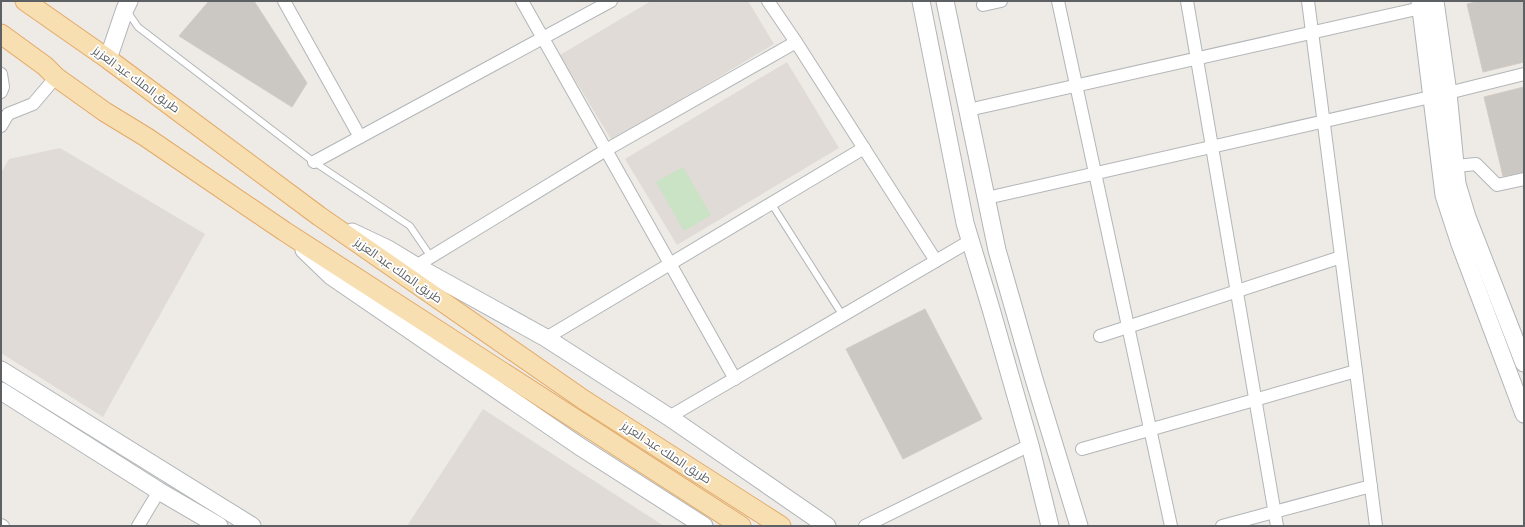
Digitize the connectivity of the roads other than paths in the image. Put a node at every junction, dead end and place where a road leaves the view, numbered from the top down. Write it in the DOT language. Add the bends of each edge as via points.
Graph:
graph roads {
  1 [pos="25,1"];
  2 [pos="284,1"];
  3 [pos="522,1"];
  4 [pos="611,1"];
  5 [pos="768,1"];
  6 [pos="921,1"];
  7 [pos="945,1"];
  8 [pos="1001,1"];
  9 [pos="1058,1"];
  10 [pos="1187,1"];
  11 [pos="1308,1"];
  12 [pos="1430,2"];
  13 [pos="127,5"];
  14 [pos="983,5"];
  15 [pos="1312,32"];
  16 [pos="1,34"];
  17 [pos="543,37"];
  18 [pos="796,42"];
  19 [pos="108,59"];
  20 [pos="1197,59"];
  21 [pos="1,74"];
  22 [pos="1524,74"];
  23 [pos="56,78"];
  24 [pos="1076,86"];
  25 [pos="1,92"];
  26 [pos="1440,95"];
  27 [pos="968,110"];
  28 [pos="1324,121"];
  29 [pos="1,126"];
  30 [pos="360,137"];
  31 [pos="1212,147"];
  32 [pos="864,148"];
  33 [pos="606,150"];
  34 [pos="314,162"];
  35 [pos="1456,166"];
  36 [pos="1095,173"];
  37 [pos="1524,179"];
  38 [pos="987,198"];
  39 [pos="771,203"];
  40 [pos="319,216"];
  41 [pos="284,231"];
  42 [pos="970,241"];
  43 [pos="431,257"];
  44 [pos="1341,257"];
  45 [pos="936,261"];
  46 [pos="670,263"];
  47 [pos="416,266"];
  48 [pos="1236,291"];
  49 [pos="843,316"];
  50 [pos="1128,326"];
  51 [pos="1100,336"];
  52 [pos="546,338"];
  53 [pos="1524,364"];
  54 [pos="1,370"];
  55 [pos="1356,371"];
  56 [pos="735,379"];
  57 [pos="1,390"];
  58 [pos="1255,400"];
  59 [pos="1524,414"];
  60 [pos="669,417"];
  61 [pos="1151,429"];
  62 [pos="1030,445"];
  63 [pos="1082,449"];
  64 [pos="1371,486"];
  65 [pos="159,491"];
  66 [pos="1274,512"];
  67 [pos="138,526"];
  68 [pos="219,526"];
  69 [pos="252,526"];
  70 [pos="704,526"];
  71 [pos="741,526"];
  72 [pos="781,526"];
  73 [pos="827,526"];
  74 [pos="865,526"];
  75 [pos="1050,526"];
  76 [pos="1079,526"];
  77 [pos="1171,526"];
  78 [pos="1222,526"];
  79 [pos="1277,526"];
  80 [pos="1376,526"];
  1 -- 19 [label="main road, طريق الملك عبد العزيز"];
  2 -- 30 [label="street"];
  3 -- 17 [label="street"];
  4 -- 17 [label="street"];
  5 -- 18 [label="street"];
  6 -- 42 [label="street"];
  7 -- 27 [label="street"];
  8 -- 14 [label="street"];
  9 -- 24 [label="street"];
  10 -- 20 [label="street"];
  11 -- 15 [label="street"];
  12 -- 15 [label="street"];
  12 -- 26 [label="street"];
  13 -- 19 [label="street"];
  13 -- 34 [label="lane" via="138,27"];
  15 -- 20 [label="street"];
  15 -- 28 [label="street"];
  16 -- 23 [label="main road" via="45,66"];
  17 -- 30 [label="street"];
  17 -- 33 [label="street"];
  18 -- 32 [label="street"];
  18 -- 33 [label="street"];
  19 -- 40 [label="main road, طريق الملك عبد العزيز"];
  20 -- 24 [label="street"];
  20 -- 31 [label="street"];
  21 -- 25 [label="street"];
  22 -- 26 [label="street"];
  23 -- 29 [label="street" via="33,104 8,114"];
  23 -- 41 [label="main road"];
  24 -- 27 [label="street"];
  24 -- 36 [label="street"];
  26 -- 28 [label="street"];
  26 -- 35 [label="street"];
  26 -- 59 [label="street" via="1444,195"];
  27 -- 38 [label="street"];
  28 -- 31 [label="street"];
  28 -- 44 [label="street"];
  30 -- 34 [label="street"];
  31 -- 36 [label="street"];
  31 -- 48 [label="street"];
  32 -- 39 [label="street"];
  32 -- 45 [label="street"];
  33 -- 43 [label="street"];
  33 -- 46 [label="street"];
  34 -- 43 [label="lane" via="410,226"];
  35 -- 37 [label="street" via="1476,164 1497,185"];
  35 -- 53 [label="street" via="1467,218"];
  36 -- 38 [label="street"];
  36 -- 50 [label="street"];
  38 -- 76 [label="street" via="1000,257 1034,379"];
  39 -- 46 [label="street"];
  39 -- 49 [label="lane"];
  40 -- 47 [label="street" via="388,249"];
  40 -- 72 [label="main road, طريق الملك عبد العزيز" via="584,400"];
  41 -- 70 [label="street" via="331,276 579,446"];
  41 -- 71 [label="main road"];
  42 -- 45 [label="street"];
  42 -- 62 [label="street"];
  43 -- 47 [label="street"];
  44 -- 48 [label="street"];
  44 -- 55 [label="street"];
  45 -- 49 [label="street"];
  46 -- 52 [label="street"];
  46 -- 56 [label="street"];
  47 -- 52 [label="street"];
  48 -- 50 [label="street"];
  48 -- 58 [label="street"];
  49 -- 56 [label="street"];
  50 -- 51 [label="street"];
  50 -- 61 [label="street"];
  52 -- 60 [label="street"];
  54 -- 69 [label="street"];
  55 -- 58 [label="street"];
  55 -- 64 [label="street"];
  56 -- 60 [label="street"];
  57 -- 65 [label="street"];
  58 -- 61 [label="street"];
  58 -- 66 [label="street"];
  60 -- 73 [label="street"];
  61 -- 63 [label="street"];
  61 -- 77 [label="street"];
  62 -- 74 [label="street"];
  62 -- 75 [label="street"];
  64 -- 66 [label="street"];
  64 -- 80 [label="street"];
  65 -- 67 [label="street"];
  65 -- 68 [label="street"];
  66 -- 78 [label="street"];
  66 -- 79 [label="street"];
}
